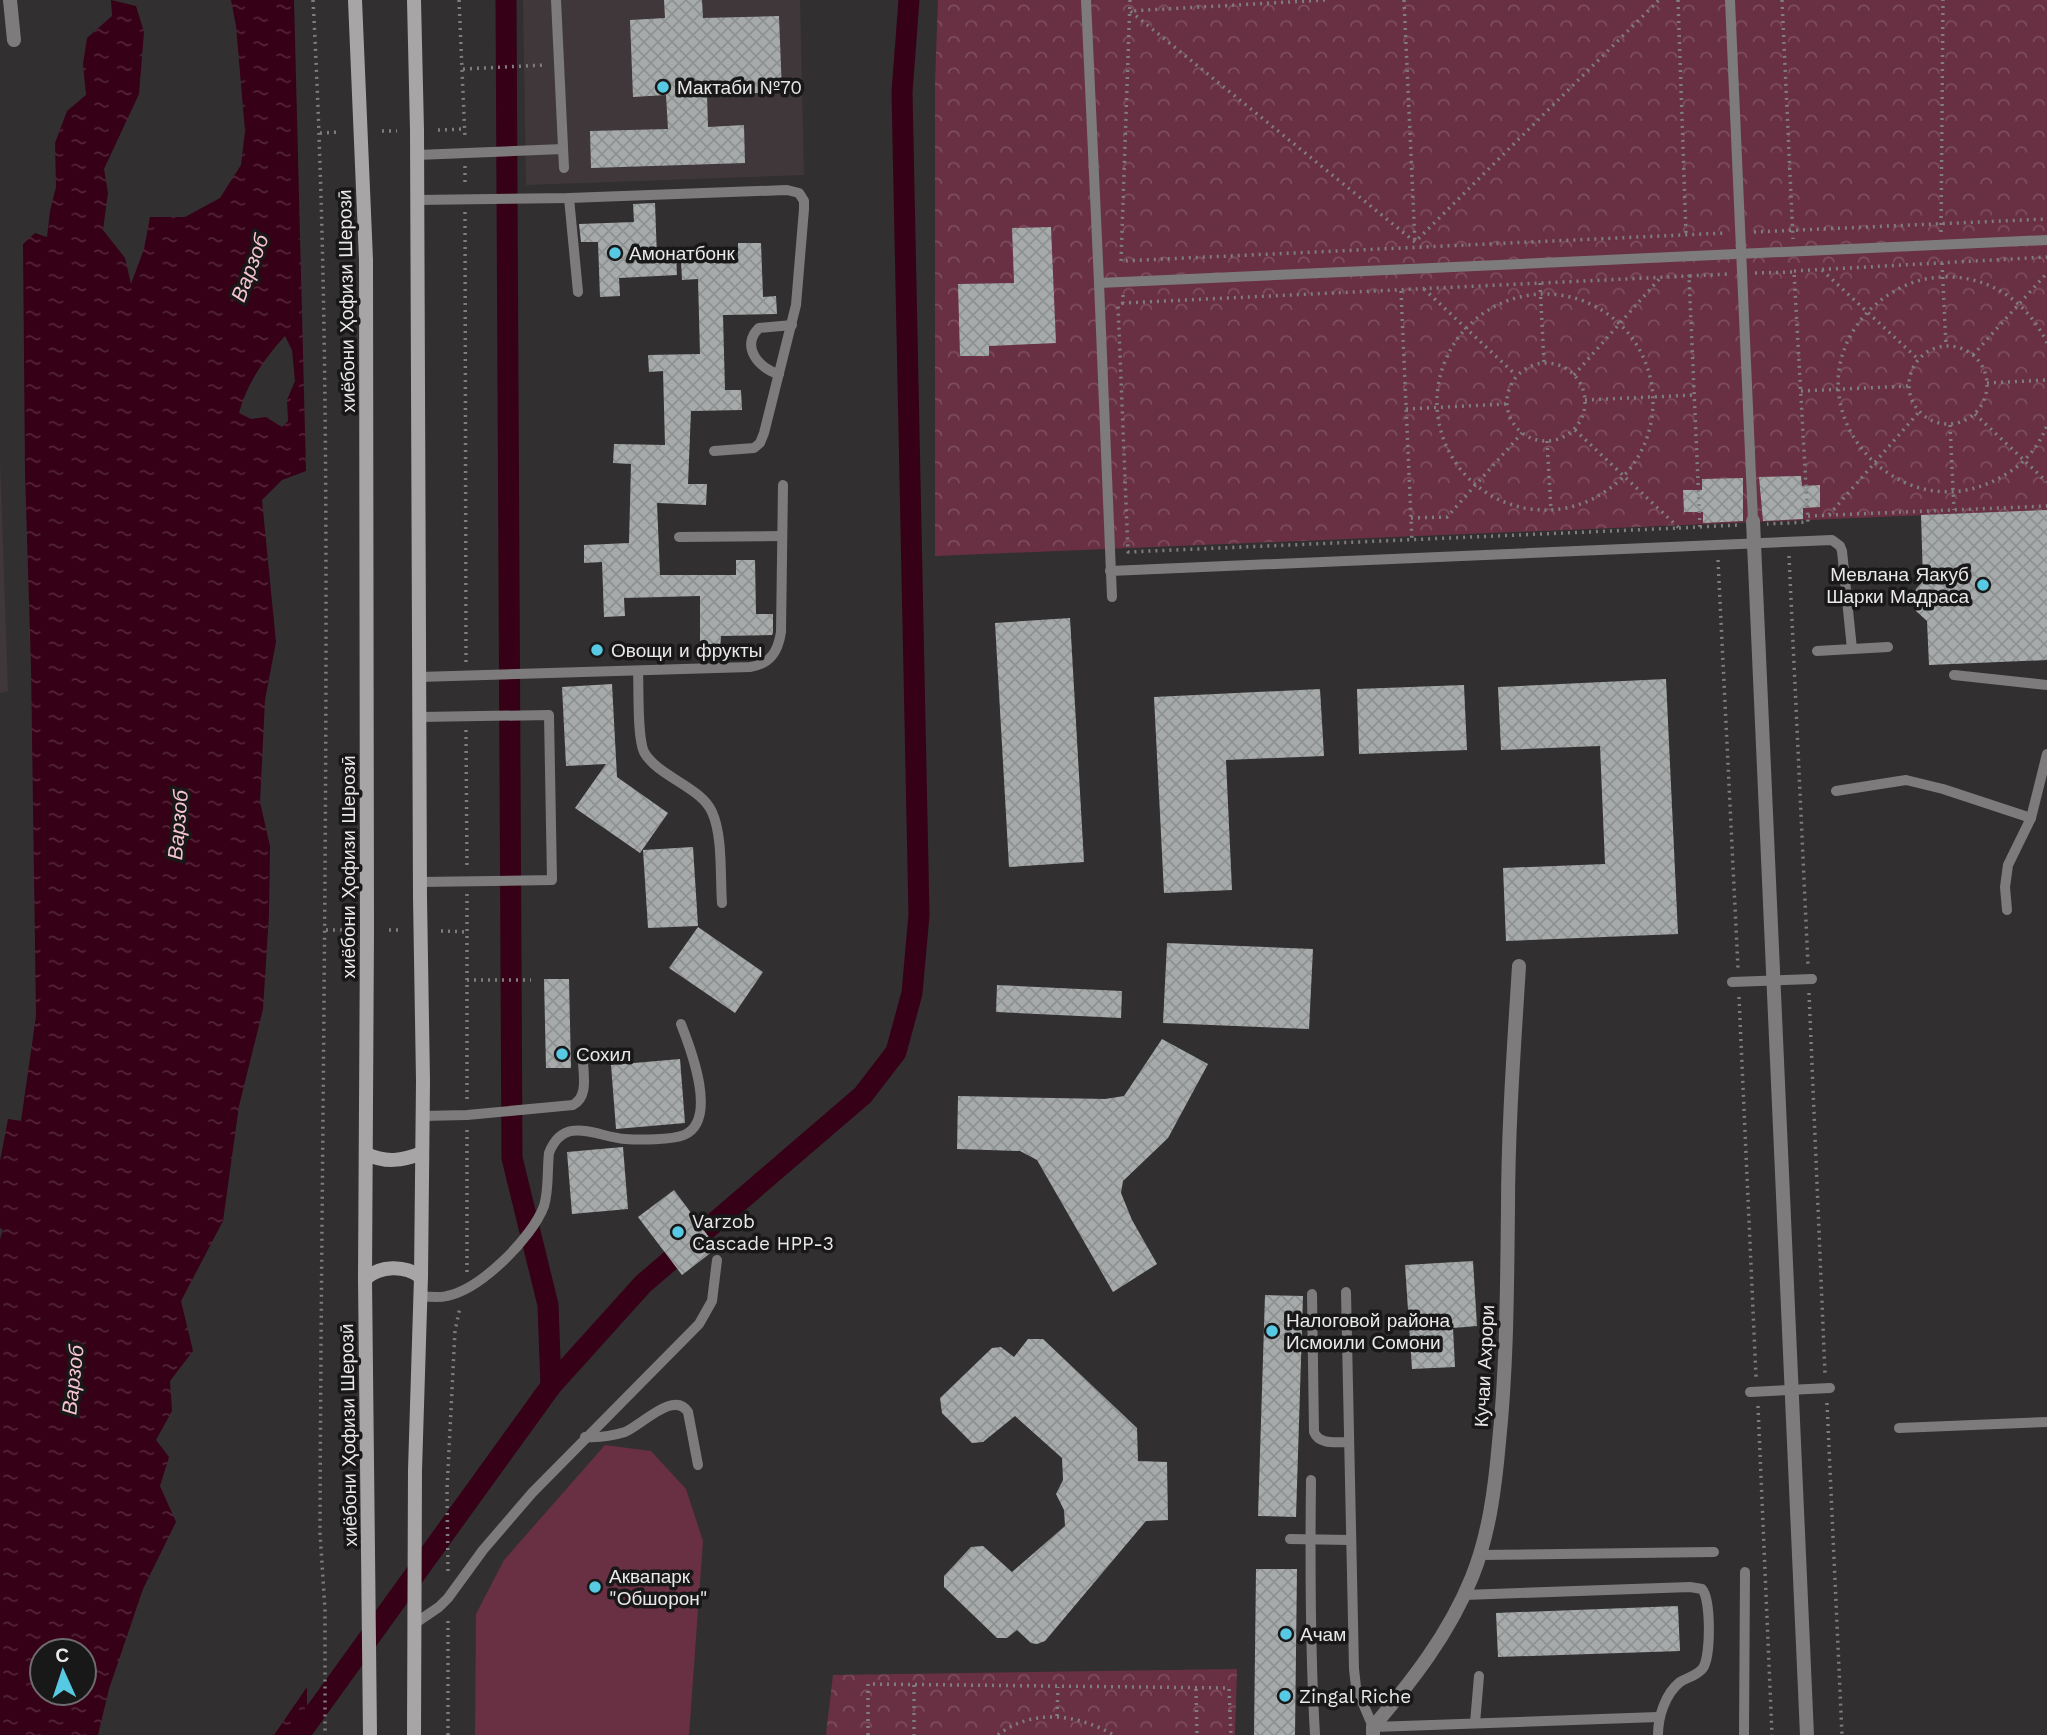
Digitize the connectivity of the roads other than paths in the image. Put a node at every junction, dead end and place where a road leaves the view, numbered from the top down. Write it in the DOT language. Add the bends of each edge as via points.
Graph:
graph roads {
  1 [pos="10,0"];
  2 [pos="355,0"];
  3 [pos="414,0"];
  4 [pos="556,0"];
  5 [pos="1086,0"];
  6 [pos="1730,0"];
  7 [pos="14,40"];
  8 [pos="563,149"];
  9 [pos="417,155"];
  10 [pos="564,168"];
  11 [pos="569,198"];
  12 [pos="417,200"];
  13 [pos="2047,240"];
  14 [pos="1742,254"];
  15 [pos="1099,283"];
  16 [pos="578,292"];
  17 [pos="792,325"];
  18 [pos="779,374"];
  19 [pos="714,451"];
  20 [pos="783,485"];
  21 [pos="1753,521"];
  22 [pos="782,536"];
  23 [pos="679,537"];
  24 [pos="1754,543"];
  25 [pos="1110,571"];
  26 [pos="1112,597"];
  27 [pos="1888,647"];
  28 [pos="1852,649"];
  29 [pos="1817,651"];
  30 [pos="638,671"];
  31 [pos="1954,675"];
  32 [pos="419,677"];
  33 [pos="2047,685"];
  34 [pos="419,717"];
  35 [pos="2047,754"];
  36 [pos="1836,791"];
  37 [pos="2031,818"];
  38 [pos="420,882"];
  39 [pos="722,903"];
  40 [pos="2007,910"];
  41 [pos="1519,966"];
  42 [pos="1810,979"];
  43 [pos="1773,981"];
  44 [pos="1735,982"];
  45 [pos="681,1024"];
  46 [pos="583,1059"];
  47 [pos="422,1116"];
  48 [pos="422,1153"];
  49 [pos="366,1154"];
  50 [pos="717,1260"];
  51 [pos="421,1277"];
  52 [pos="365,1279"];
  53 [pos="1346,1292"];
  54 [pos="1312,1294"];
  55 [pos="420,1296"];
  56 [pos="1828,1389"];
  57 [pos="1791,1390"];
  58 [pos="1754,1392"];
  59 [pos="2047,1422"];
  60 [pos="1899,1428"];
  61 [pos="585,1437"];
  62 [pos="1349,1442"];
  63 [pos="698,1465"];
  64 [pos="1311,1480"];
  65 [pos="1290,1539"];
  66 [pos="1310,1539"];
  67 [pos="1350,1540"];
  68 [pos="1714,1552"];
  69 [pos="1480,1555"];
  70 [pos="1745,1572"];
  71 [pos="1464,1595"];
  72 [pos="414,1624"];
  73 [pos="1479,1676"];
  74 [pos="1658,1717"];
  75 [pos="1475,1723"];
  76 [pos="1373,1731"];
  77 [pos="370,1735"];
  78 [pos="414,1735"];
  79 [pos="1315,1735"];
  80 [pos="1658,1735"];
  81 [pos="1744,1735"];
  82 [pos="1807,1735"];
  1 -- 7 [label="street"];
  2 -- 49 [label="main road, хиёбони Ҳофизи Шерозӣ" via="366,274"];
  3 -- 9 [label="main road"];
  4 -- 8 [label="lane"];
  5 -- 15 [label="lane"];
  6 -- 14 [label="lane"];
  8 -- 9 [label="lane"];
  8 -- 10 [label="lane"];
  9 -- 12 [label="main road"];
  11 -- 12 [label="lane"];
  11 -- 16 [label="lane"];
  11 -- 17 [label="lane" via="799,192 804,209"];
  12 -- 32 [label="main road"];
  13 -- 14 [label="lane"];
  14 -- 15 [label="lane"];
  14 -- 21 [label="lane"];
  15 -- 25 [label="lane"];
  17 -- 18 [label="lane"];
  17 -- 18 [label="lane" via="759,328 752,339 756,361"];
  18 -- 19 [label="lane" via="760,443 748,449"];
  20 -- 22 [label="lane"];
  21 -- 24 [label="street"];
  22 -- 23 [label="lane"];
  22 -- 30 [label="lane" via="781,632 772,657 750,667"];
  24 -- 25 [label="lane"];
  24 -- 28 [label="lane" via="1832,540 1840,546"];
  24 -- 43 [label="street"];
  25 -- 26 [label="lane"];
  27 -- 28 [label="lane"];
  28 -- 29 [label="lane"];
  30 -- 32 [label="lane"];
  30 -- 39 [label="lane" via="641,743 646,755 706,803 713,814"];
  31 -- 33 [label="lane"];
  32 -- 34 [label="main road"];
  34 -- 38 [label="main road"];
  34 -- 38 [label="lane" via="550,715 552,880"];
  35 -- 37 [label="lane"];
  36 -- 37 [label="lane" via="1906,780"];
  37 -- 40 [label="lane" via="2008,864"];
  38 -- 47 [label="main road"];
  41 -- 69 [label="street, Кучаи Ахрори" via="1502,1417"];
  42 -- 43 [label="lane"];
  43 -- 44 [label="lane"];
  43 -- 57 [label="street"];
  45 -- 55 [label="lane" via="698,1078 701,1105 695,1125 675,1136 626,1139 581,1130 564,1134 549,1153 545,1203 535,1224 486,1276 464,1290 447,1296"];
  46 -- 47 [label="lane" via="583,1094 578,1103"];
  47 -- 48 [label="main road"];
  48 -- 49 [label="main road" via="397,1161"];
  48 -- 51 [label="main road"];
  49 -- 52 [label="main road, хиёбони Ҳофизи Шерозӣ"];
  50 -- 61 [label="lane" via="712,1301 699,1324"];
  51 -- 52 [label="main road" via="397,1268 378,1270"];
  51 -- 55 [label="main road"];
  52 -- 77 [label="main road, хиёбони Ҳофизи Шерозӣ"];
  53 -- 62 [label="lane"];
  54 -- 62 [label="lane" via="1314,1432 1321,1440"];
  55 -- 72 [label="main road"];
  56 -- 57 [label="lane"];
  57 -- 58 [label="lane"];
  57 -- 82 [label="street"];
  59 -- 60 [label="lane"];
  61 -- 63 [label="lane" via="625,1431 679,1403 688,1412"];
  61 -- 72 [label="lane" via="501,1528 439,1607"];
  62 -- 67 [label="lane"];
  64 -- 66 [label="lane"];
  65 -- 66 [label="lane"];
  66 -- 67 [label="lane"];
  66 -- 79 [label="lane"];
  67 -- 76 [label="lane" via="1356,1686"];
  68 -- 69 [label="lane"];
  69 -- 71 [label="street, Кучаи Ахрори"];
  70 -- 81 [label="lane"];
  71 -- 74 [label="lane" via="1702,1590 1708,1599 1707,1658 1700,1671 1678,1684"];
  71 -- 76 [label="street, Кучаи Ахрори" via="1448,1627"];
  72 -- 78 [label="main road"];
  73 -- 75 [label="lane"];
  74 -- 75 [label="lane"];
  74 -- 80 [label="lane"];
  75 -- 76 [label="lane"];
}
